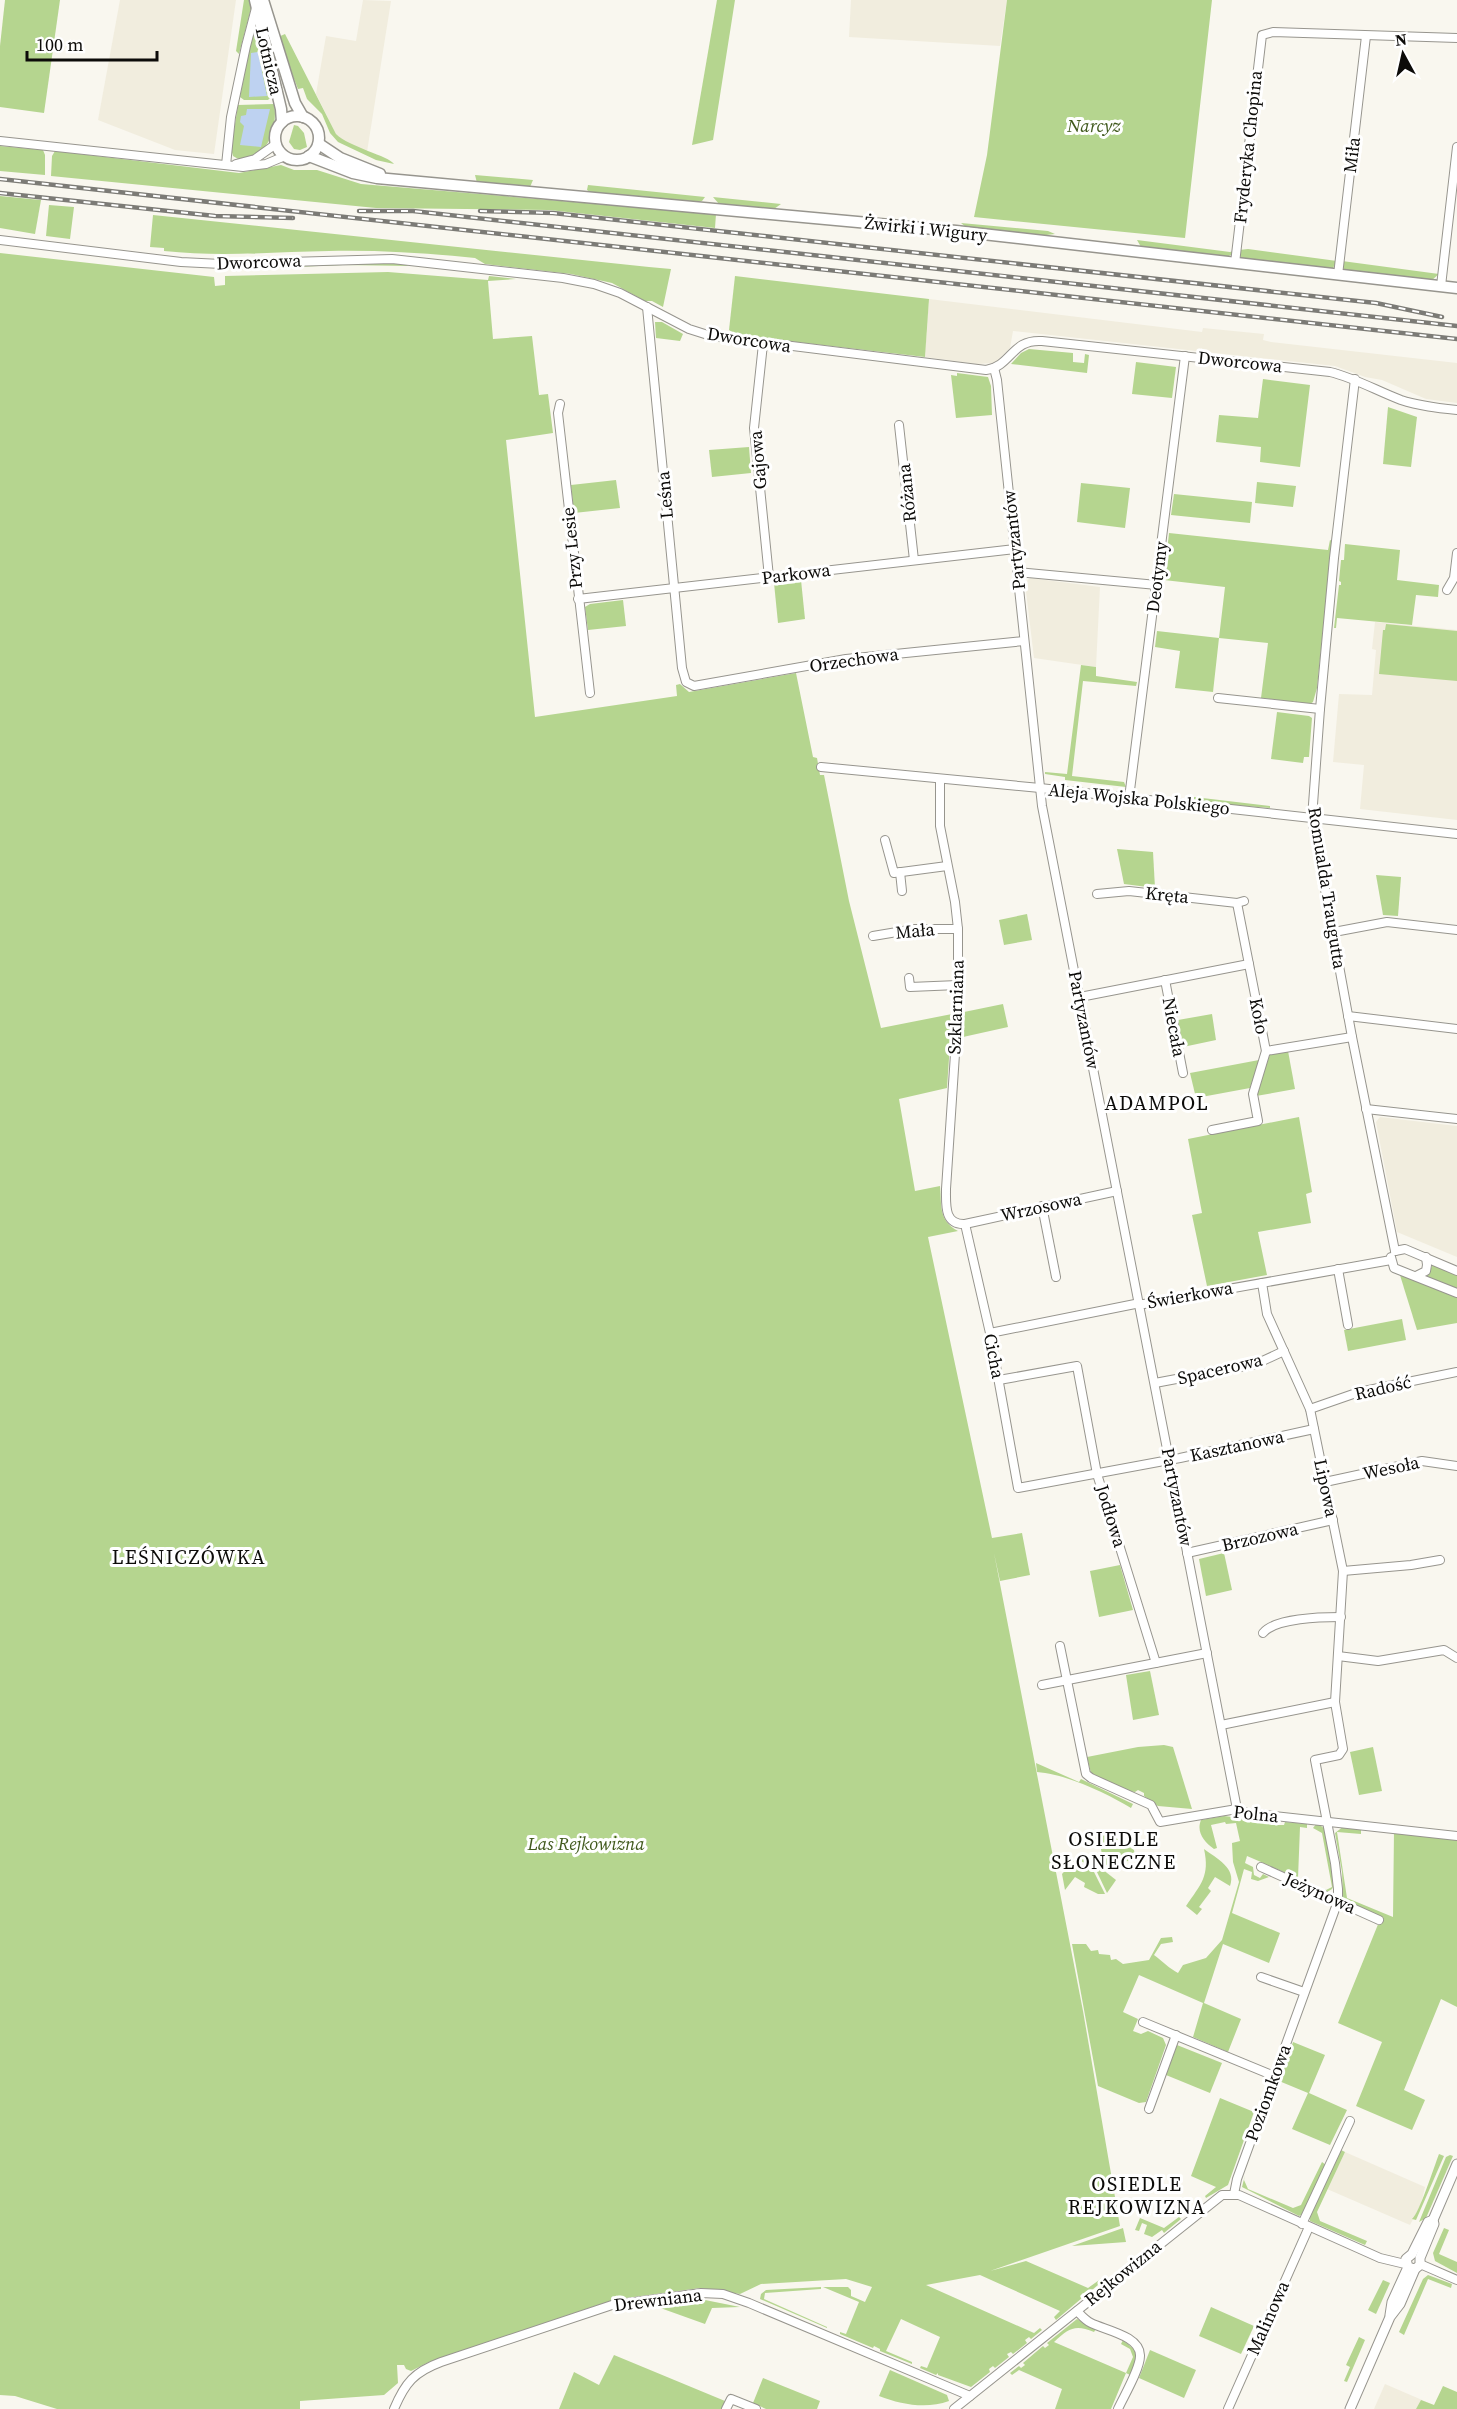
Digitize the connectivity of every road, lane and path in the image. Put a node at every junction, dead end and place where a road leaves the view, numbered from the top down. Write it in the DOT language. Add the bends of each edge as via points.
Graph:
graph roads {
  1 [pos="258,2"];
  2 [pos="1366,36"];
  3 [pos="1457,38"];
  4 [pos="303,117"];
  5 [pos="282,122"];
  6 [pos="0,141"];
  7 [pos="276,144"];
  8 [pos="318,144"];
  9 [pos="1457,147"];
  10 [pos="285,156"];
  11 [pos="309,156"];
  12 [pos="226,165"];
  13 [pos="394,179"];
  14 [pos="0,240"];
  15 [pos="1235,263"];
  16 [pos="1338,275"];
  17 [pos="1441,286"];
  18 [pos="1457,288"];
  19 [pos="647,307"];
  20 [pos="763,344"];
  21 [pos="1185,356"];
  22 [pos="994,368"];
  23 [pos="1355,379"];
  24 [pos="560,404"];
  25 [pos="1457,410"];
  26 [pos="899,425"];
  27 [pos="1015,549"];
  28 [pos="1457,553"];
  29 [pos="914,560"];
  30 [pos="1017,572"];
  31 [pos="769,577"];
  32 [pos="1157,585"];
  33 [pos="674,587"];
  34 [pos="1447,590"];
  35 [pos="578,599"];
  36 [pos="1024,641"];
  37 [pos="686,682"];
  38 [pos="590,693"];
  39 [pos="1218,698"];
  40 [pos="1320,709"];
  41 [pos="820,767"];
  42 [pos="940,779"];
  43 [pos="1040,788"];
  44 [pos="1129,798"];
  45 [pos="1312,818"];
  46 [pos="1457,834"];
  47 [pos="885,840"];
  48 [pos="947,866"];
  49 [pos="900,872"];
  50 [pos="902,891"];
  51 [pos="1097,894"];
  52 [pos="1240,902"];
  53 [pos="958,930"];
  54 [pos="1457,930"];
  55 [pos="1334,932"];
  56 [pos="873,936"];
  57 [pos="1249,964"];
  58 [pos="909,978"];
  59 [pos="1165,980"];
  60 [pos="958,985"];
  61 [pos="1080,997"];
  62 [pos="1348,1016"];
  63 [pos="1457,1029"];
  64 [pos="1352,1037"];
  65 [pos="1266,1051"];
  66 [pos="1183,1073"];
  67 [pos="1366,1109"];
  68 [pos="1457,1119"];
  69 [pos="1212,1130"];
  70 [pos="1117,1191"];
  71 [pos="1042,1206"];
  72 [pos="965,1224"];
  73 [pos="1395,1251"];
  74 [pos="1426,1257"];
  75 [pos="1391,1260"];
  76 [pos="1338,1269"];
  77 [pos="1457,1271"];
  78 [pos="1416,1276"];
  79 [pos="1056,1277"];
  80 [pos="1262,1283"];
  81 [pos="1457,1293"];
  82 [pos="1139,1304"];
  83 [pos="1348,1325"];
  84 [pos="990,1333"];
  85 [pos="1284,1351"];
  86 [pos="1457,1372"];
  87 [pos="999,1380"];
  88 [pos="1155,1383"];
  89 [pos="1310,1409"];
  90 [pos="1314,1429"];
  91 [pos="1169,1460"];
  92 [pos="1457,1466"];
  93 [pos="1097,1474"];
  94 [pos="1325,1482"];
  95 [pos="1018,1488"];
  96 [pos="1333,1520"];
  97 [pos="1187,1553"];
  98 [pos="1440,1560"];
  99 [pos="1343,1571"];
  100 [pos="1341,1617"];
  101 [pos="1263,1633"];
  102 [pos="1060,1646"];
  103 [pos="1207,1653"];
  104 [pos="1338,1656"];
  105 [pos="1457,1658"];
  106 [pos="1156,1663"];
  107 [pos="1067,1680"];
  108 [pos="1042,1685"];
  109 [pos="1335,1702"];
  110 [pos="1221,1725"];
  111 [pos="1237,1809"];
  112 [pos="1328,1822"];
  113 [pos="1457,1836"];
  114 [pos="1262,1867"];
  115 [pos="1338,1901"];
  116 [pos="1379,1920"];
  117 [pos="1261,1977"];
  118 [pos="1304,1992"];
  119 [pos="1143,2022"];
  120 [pos="1176,2035"];
  121 [pos="1274,2076"];
  122 [pos="1149,2109"];
  123 [pos="1350,2121"];
  124 [pos="1457,2164"];
  125 [pos="1234,2194"];
  126 [pos="1306,2225"];
  127 [pos="1414,2263"];
  128 [pos="1457,2280"];
  129 [pos="1077,2311"];
  130 [pos="970,2396"];
  131 [pos="394,2409"];
  132 [pos="726,2409"];
  133 [pos="756,2409"];
  134 [pos="954,2409"];
  135 [pos="1118,2409"];
  136 [pos="1228,2409"];
  137 [pos="1350,2409"];
  1 -- 4 [label="main road, Lotnicza"];
  1 -- 5 [label="main road, Lotnicza"];
  1 -- 12 [label="street" via="233,109"];
  2 -- 3 [label="street"];
  2 -- 15 [label="street, Fryderyka Chopina" via="1264,33"];
  2 -- 16 [label="street, Miła"];
  4 -- 5 [label="main road" via="290,117"];
  4 -- 8 [label="main road" via="316,127"];
  5 -- 7 [label="main road"];
  6 -- 12 [label="street"];
  7 -- 10 [label="main road"];
  7 -- 12 [label="street" via="255,159"];
  8 -- 11 [label="main road"];
  8 -- 13 [label="main road, Żwirki i Wigury" via="339,158"];
  9 -- 17 [label="street"];
  10 -- 11 [label="main road" via="297,160"];
  10 -- 12 [label="street" via="252,167"];
  11 -- 13 [label="main road, Żwirki i Wigury" via="362,176"];
  13 -- 15 [label="main road, Żwirki i Wigury" via="938,230"];
  14 -- 19 [label="street, Dworcowa" via="191,263 359,258 429,262 579,280 620,293"];
  15 -- 16 [label="main road, Żwirki i Wigury"];
  16 -- 17 [label="main road, Żwirki i Wigury"];
  17 -- 18 [label="main road, Żwirki i Wigury"];
  19 -- 20 [label="street, Dworcowa" via="705,335"];
  19 -- 33 [label="street, Leśna"];
  20 -- 22 [label="street, Dworcowa"];
  20 -- 31 [label="street, Gajowa" via="754,428"];
  21 -- 22 [label="street, Dworcowa" via="1034,340 1017,346"];
  21 -- 23 [label="street, Dworcowa" via="1330,372"];
  21 -- 32 [label="street, Deotymy"];
  22 -- 27 [label="street, Partyzantów"];
  23 -- 25 [label="street, Dworcowa" via="1409,402"];
  23 -- 40 [label="street, Romualda Traugutta"];
  24 -- 35 [label="street, Przy Lesie"];
  26 -- 29 [label="street, Różana"];
  27 -- 29 [label="street, Parkowa"];
  27 -- 30 [label="street, Partyzantów"];
  28 -- 34 [label="street" via="1454,578"];
  29 -- 31 [label="street, Parkowa"];
  30 -- 32 [label="street"];
  30 -- 36 [label="street, Partyzantów"];
  31 -- 33 [label="street, Parkowa"];
  32 -- 44 [label="street, Deotymy"];
  33 -- 35 [label="street, Parkowa"];
  33 -- 37 [label="street, Leśna"];
  35 -- 38 [label="street, Przy Lesie"];
  36 -- 37 [label="street, Orzechowa" via="846,659 694,686"];
  36 -- 43 [label="street, Partyzantów"];
  39 -- 40 [label="street"];
  40 -- 45 [label="street, Romualda Traugutta"];
  41 -- 42 [label="street, Aleja Wojska Polskiego"];
  42 -- 43 [label="street, Aleja Wojska Polskiego"];
  42 -- 48 [label="street, Szklarniana" via="940,826"];
  43 -- 44 [label="street, Aleja Wojska Polskiego"];
  43 -- 61 [label="street, Partyzantów"];
  44 -- 45 [label="street, Aleja Wojska Polskiego"];
  45 -- 46 [label="street, Aleja Wojska Polskiego"];
  45 -- 55 [label="street, Romualda Traugutta"];
  47 -- 49 [label="street" via="894,873"];
  48 -- 49 [label="street"];
  48 -- 53 [label="street, Szklarniana"];
  49 -- 50 [label="street"];
  51 -- 52 [label="street, Kręta" via="1129,891"];
  52 -- 57 [label="street, Koło"];
  53 -- 56 [label="street, Mała" via="915,929"];
  53 -- 60 [label="street, Szklarniana"];
  54 -- 55 [label="street" via="1387,922"];
  55 -- 62 [label="street, Romualda Traugutta"];
  57 -- 59 [label="street"];
  57 -- 65 [label="street, Koło"];
  58 -- 60 [label="street" via="910,987"];
  59 -- 61 [label="street"];
  59 -- 66 [label="street, Niecała"];
  60 -- 72 [label="street, Szklarniana" via="946,1207 951,1222"];
  61 -- 70 [label="street, Partyzantów"];
  62 -- 63 [label="street"];
  62 -- 64 [label="street, Romualda Traugutta"];
  64 -- 65 [label="street, Koło"];
  64 -- 67 [label="street, Romualda Traugutta"];
  65 -- 69 [label="street" via="1253,1094 1258,1121"];
  67 -- 68 [label="street"];
  67 -- 73 [label="street, Romualda Traugutta"];
  70 -- 71 [label="street, Wrzosowa"];
  70 -- 82 [label="street, Partyzantów"];
  71 -- 72 [label="street, Wrzosowa"];
  71 -- 79 [label="street"];
  72 -- 84 [label="street, Cicha"];
  73 -- 74 [label="street" via="1405,1249"];
  73 -- 75 [label="street"];
  74 -- 77 [label="street"];
  74 -- 78 [label="street" via="1426,1271"];
  75 -- 76 [label="street, Świerkowa"];
  75 -- 78 [label="street" via="1394,1268"];
  76 -- 80 [label="street, Świerkowa"];
  76 -- 83 [label="street"];
  78 -- 81 [label="street"];
  80 -- 82 [label="street, Świerkowa"];
  80 -- 85 [label="street, Lipowa" via="1267,1314"];
  82 -- 84 [label="street, Świerkowa"];
  82 -- 88 [label="street, Partyzantów"];
  84 -- 87 [label="street, Cicha"];
  85 -- 88 [label="street, Spacerowa" via="1256,1364"];
  85 -- 89 [label="street, Lipowa"];
  86 -- 89 [label="street, Radość" via="1359,1392"];
  87 -- 93 [label="street, Jodłowa" via="1077,1366"];
  87 -- 95 [label="street, Cicha"];
  88 -- 91 [label="street, Partyzantów"];
  89 -- 90 [label="street, Lipowa"];
  90 -- 91 [label="street, Kasztanowa"];
  90 -- 94 [label="street, Lipowa"];
  91 -- 93 [label="street, Kasztanowa"];
  91 -- 97 [label="street, Partyzantów"];
  92 -- 94 [label="street, Wesoła" via="1422,1461"];
  93 -- 95 [label="street, Kasztanowa"];
  93 -- 106 [label="street, Jodłowa"];
  94 -- 96 [label="street, Lipowa"];
  96 -- 97 [label="street, Brzozowa"];
  96 -- 99 [label="street, Lipowa"];
  97 -- 103 [label="street, Partyzantów"];
  98 -- 99 [label="street"];
  99 -- 100 [label="street, Lipowa"];
  100 -- 101 [label="street" via="1296,1620 1268,1627"];
  100 -- 104 [label="street, Lipowa"];
  102 -- 107 [label="street"];
  103 -- 106 [label="street"];
  103 -- 110 [label="street, Partyzantów"];
  104 -- 105 [label="street" via="1378,1661 1444,1650"];
  104 -- 109 [label="street, Lipowa"];
  106 -- 107 [label="street"];
  107 -- 108 [label="street"];
  107 -- 111 [label="street, Polna" via="1088,1776 1151,1805 1160,1822"];
  109 -- 110 [label="street"];
  109 -- 112 [label="street, Lipowa" via="1342,1751 1316,1760"];
  110 -- 111 [label="street, Partyzantów"];
  111 -- 112 [label="street, Polna"];
  112 -- 113 [label="street, Polna"];
  112 -- 115 [label="street, Poziomkowa"];
  114 -- 115 [label="street, Jeżynowa"];
  115 -- 116 [label="street, Jeżynowa"];
  115 -- 118 [label="street, Poziomkowa"];
  117 -- 118 [label="street"];
  118 -- 121 [label="street, Poziomkowa"];
  119 -- 120 [label="street"];
  120 -- 121 [label="street"];
  120 -- 122 [label="street"];
  121 -- 125 [label="street, Poziomkowa"];
  123 -- 126 [label="street, Malinowa"];
  124 -- 127 [label="street" via="1433,2220 1428,2222"];
  125 -- 126 [label="street"];
  125 -- 129 [label="street, Rejkowizna" via="1218,2197"];
  126 -- 127 [label="street" via="1380,2258"];
  126 -- 136 [label="street, Malinowa"];
  127 -- 128 [label="street"];
  127 -- 137 [label="street" via="1392,2302 1390,2317"];
  129 -- 130 [label="street, Rejkowizna"];
  129 -- 135 [label="street" via="1088,2322 1123,2336 1138,2348 1139,2361"];
  130 -- 131 [label="street, Drewniana" via="749,2303 723,2294 701,2293 612,2305 441,2362 407,2382"];
  130 -- 134 [label="street, Rejkowizna"];
  132 -- 133 [label="street" via="732,2399"];
}
